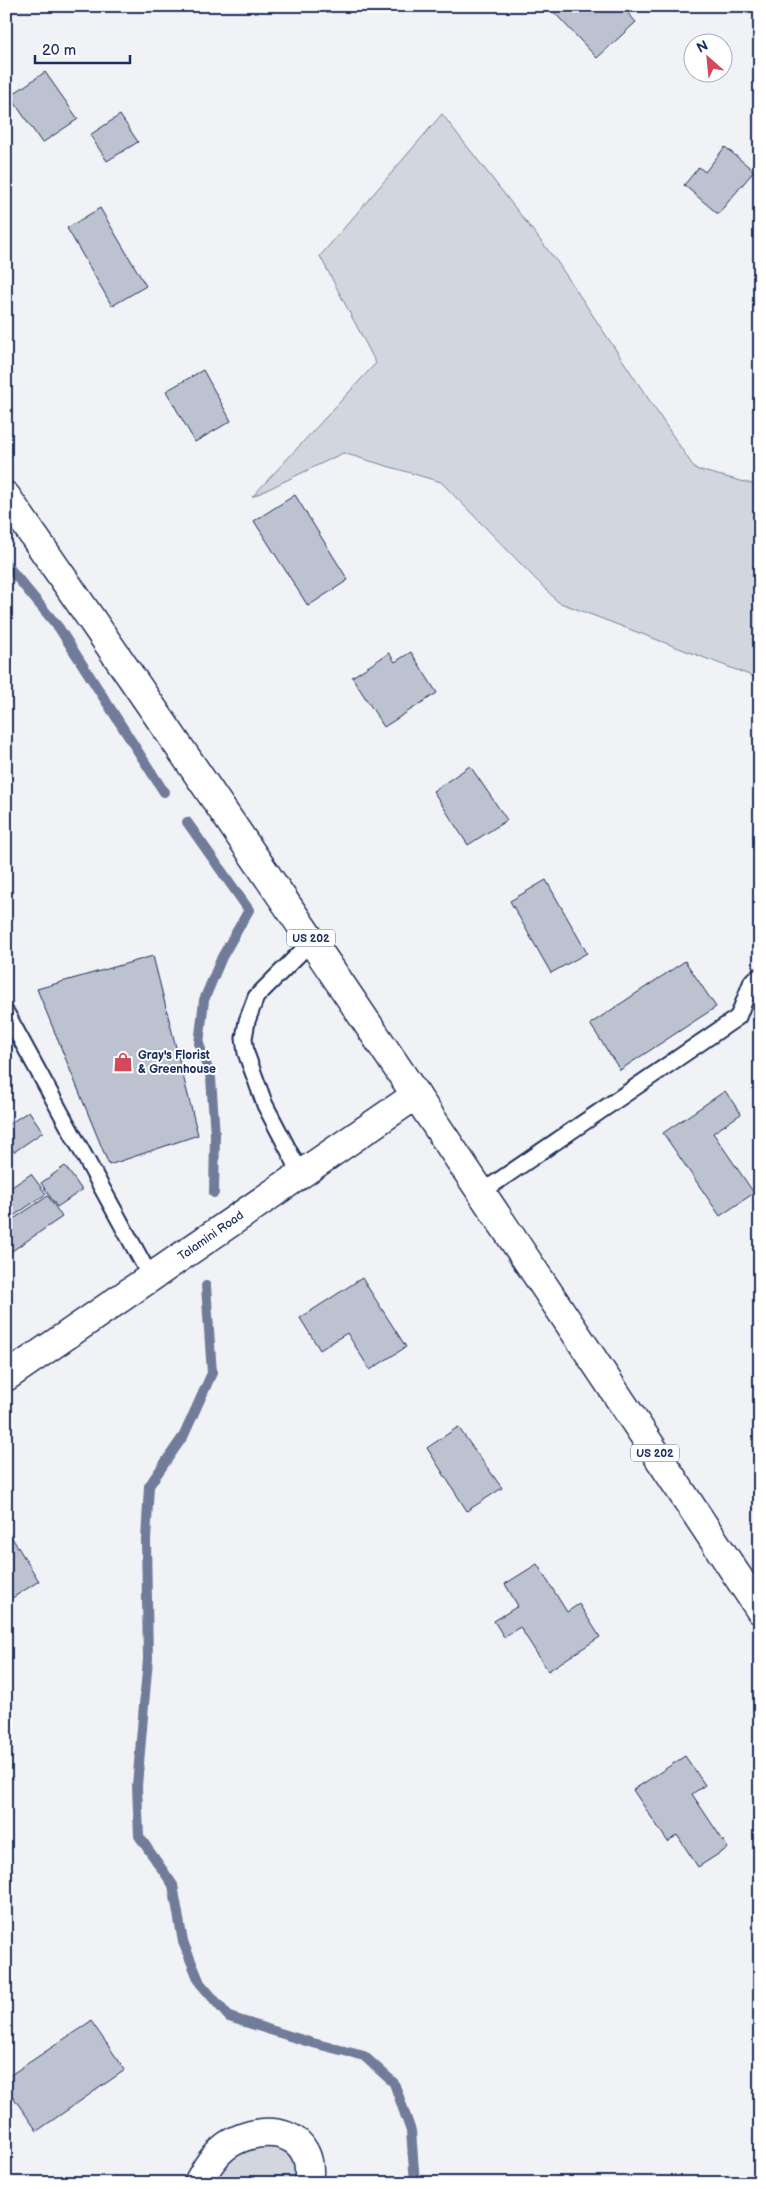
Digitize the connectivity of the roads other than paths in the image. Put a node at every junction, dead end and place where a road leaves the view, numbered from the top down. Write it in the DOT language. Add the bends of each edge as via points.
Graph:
graph roads {
  1 [pos="6,496"];
  2 [pos="312,941"];
  3 [pos="760,976"];
  4 [pos="7,1014"];
  5 [pos="416,1095"];
  6 [pos="301,1174"];
  7 [pos="482,1192"];
  8 [pos="151,1278"];
  9 [pos="6,1377"];
  10 [pos="760,1610"];
  11 [pos="198,2183"];
  12 [pos="308,2183"];
  1 -- 2 [label="main road, US 202"];
  2 -- 5 [label="main road, US 202"];
  2 -- 6 [label="lane" via="256,997 244,1038 246,1053 265,1105"];
  3 -- 7 [label="lane" via="752,981 738,1016"];
  4 -- 8 [label="lane"];
  5 -- 6 [label="main road, Talamini Road"];
  5 -- 7 [label="main road, US 202"];
  6 -- 8 [label="main road, Talamini Road"];
  7 -- 10 [label="main road, US 202"];
  8 -- 9 [label="main road, Talamini Road"];
  11 -- 12 [label="main road" via="206,2168 228,2144 267,2131 289,2137 299,2145 309,2165"];
}
